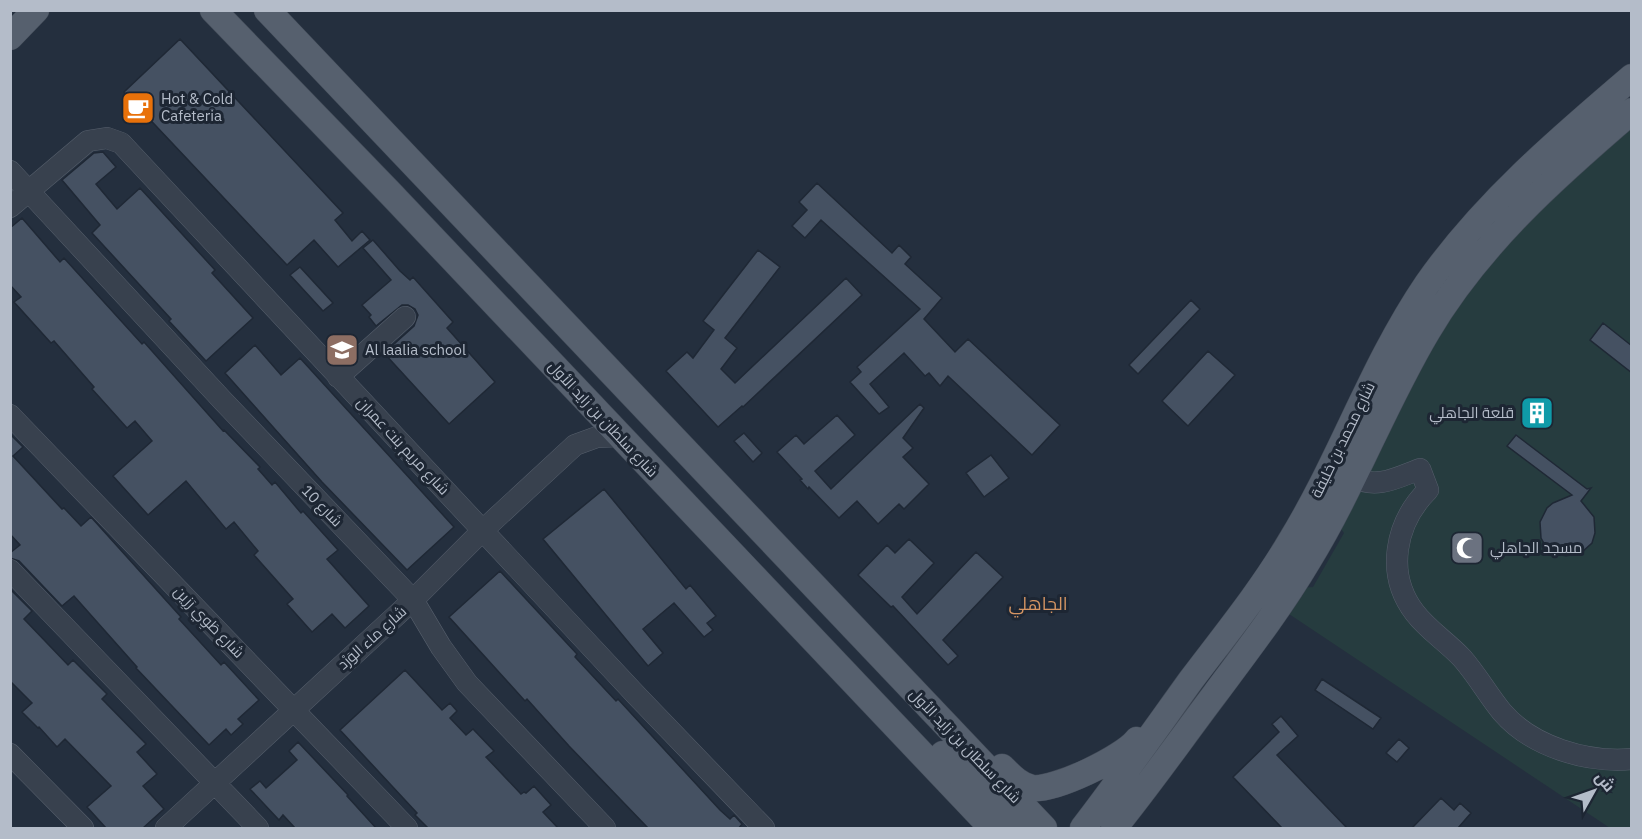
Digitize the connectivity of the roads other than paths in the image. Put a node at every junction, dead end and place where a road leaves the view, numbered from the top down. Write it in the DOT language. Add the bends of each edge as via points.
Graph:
graph roads {
  1 [pos="36,10"];
  2 [pos="213,10"];
  3 [pos="267,10"];
  4 [pos="10,37"];
  5 [pos="1632,77"];
  6 [pos="1632,111"];
  7 [pos="10,171"];
  8 [pos="29,191"];
  9 [pos="10,207"];
  10 [pos="405,317"];
  11 [pos="338,377"];
  12 [pos="585,399"];
  13 [pos="10,415"];
  14 [pos="620,436"];
  15 [pos="575,445"];
  16 [pos="1354,477"];
  17 [pos="482,531"];
  18 [pos="10,570"];
  19 [pos="413,600"];
  20 [pos="1192,679"];
  21 [pos="1212,698"];
  22 [pos="870,702"];
  23 [pos="292,710"];
  24 [pos="946,726"];
  25 [pos="10,754"];
  26 [pos="1632,759"];
  27 [pos="214,784"];
  28 [pos="74,826"];
  29 [pos="166,828"];
  30 [pos="258,828"];
  31 [pos="407,828"];
  32 [pos="605,828"];
  33 [pos="764,828"];
  34 [pos="992,828"];
  35 [pos="1018,828"];
  36 [pos="1044,828"];
  37 [pos="1083,828"];
  38 [pos="1114,828"];
  39 [pos="1135,828"];
  1 -- 4 [label="main road"];
  2 -- 12 [label="main road, شارع سلطان بن زايد الأول"];
  3 -- 24 [label="main road, شارع سلطان بن زايد الأول"];
  5 -- 20 [label="main road, شارع محمد بن خليفة" via="1500,195 1437,271 1388,350 1290,542"];
  6 -- 16 [label="main road, شارع محمد بن خليفة" via="1551,182 1467,274 1407,366"];
  7 -- 8 [label="street"];
  8 -- 9 [label="street, شارع مريم بنت عمران"];
  8 -- 11 [label="street, شارع مريم بنت عمران" via="88,141 106,138 121,143"];
  8 -- 19 [label="street, شارع 10"];
  10 -- 11 [label="street"];
  11 -- 17 [label="street, شارع مريم بنت عمران"];
  12 -- 14 [label="main road, شارع سلطان بن زايد الأول"];
  12 -- 15 [label="street, شارع ماء الوَرْد" via="585,423"];
  13 -- 23 [label="street, شارع طَوِي رَزِين"];
  14 -- 15 [label="street, شارع ماء الوَرْد" via="597,437"];
  14 -- 22 [label="main road, شارع سلطان بن زايد الأول"];
  15 -- 17 [label="street, شارع ماء الوَرْد"];
  16 -- 21 [label="main road, شارع محمد بن خليفة" via="1285,598"];
  16 -- 26 [label="street" via="1376,484 1420,469 1428,490 1407,516 1399,538 1396,563 1402,590 1416,614 1461,657 1509,720 1561,749 1592,758"];
  17 -- 19 [label="street, شارع ماء الوَرْد"];
  17 -- 33 [label="street, شارع مريم بنت عمران"];
  18 -- 27 [label="street"];
  19 -- 23 [label="street, شارع ماء الوَرْد"];
  19 -- 32 [label="street, شارع 10" via="467,683"];
  20 -- 24 [label="main road" via="1162,707 1127,750 1044,788 1018,782 987,753"];
  20 -- 37 [label="main road, شارع محمد بن خليفة"];
  21 -- 38 [label="main road, شارع محمد بن خليفة"];
  21 -- 39 [label="main road" via="1190,742 1139,813"];
  22 -- 34 [label="main road, شارع سلطان بن زايد الأول"];
  22 -- 35 [label="main road" via="915,727"];
  23 -- 27 [label="street, شارع ماء الوَرْد"];
  23 -- 31 [label="street, شارع طَوِي رَزِين"];
  24 -- 36 [label="main road, شارع سلطان بن زايد الأول"];
  25 -- 28 [label="street"];
  27 -- 29 [label="street, شارع ماء الوَرْد"];
  27 -- 30 [label="street"];
}
